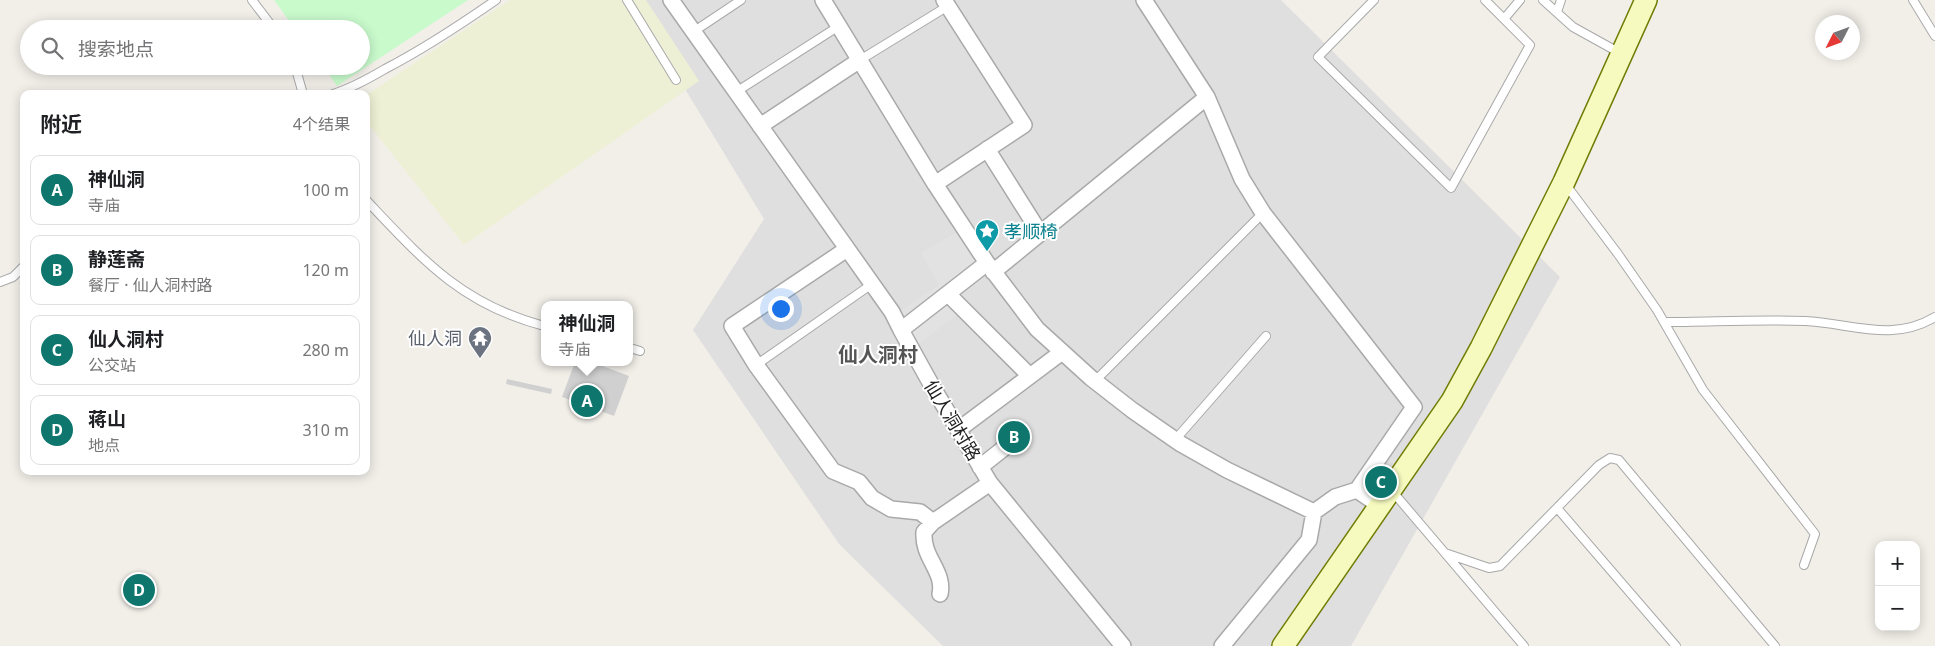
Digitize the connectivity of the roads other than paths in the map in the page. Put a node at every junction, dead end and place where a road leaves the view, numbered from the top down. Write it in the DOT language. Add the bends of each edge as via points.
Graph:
graph roads {
  1 [pos="252,0"];
  2 [pos="496,0"];
  3 [pos="626,0"];
  4 [pos="671,0"];
  5 [pos="741,0"];
  6 [pos="823,0"];
  7 [pos="1144,0"];
  8 [pos="1374,0"];
  9 [pos="1484,0"];
  10 [pos="1520,0"];
  11 [pos="1543,0"];
  12 [pos="1561,0"];
  13 [pos="1646,0"];
  14 [pos="1912,0"];
  15 [pos="950,2"];
  16 [pos="1557,12"];
  17 [pos="1504,19"];
  18 [pos="267,20"];
  19 [pos="839,26"];
  20 [pos="693,32"];
  21 [pos="1935,36"];
  22 [pos="1622,54"];
  23 [pos="860,60"];
  24 [pos="298,75"];
  25 [pos="676,80"];
  26 [pos="302,90"];
  27 [pos="345,90"];
  28 [pos="736,92"];
  29 [pos="1207,97"];
  30 [pos="760,126"];
  31 [pos="987,149"];
  32 [pos="1564,182"];
  33 [pos="935,184"];
  34 [pos="370,204"];
  35 [pos="1263,214"];
  36 [pos="1040,233"];
  37 [pos="847,249"];
  38 [pos="990,267"];
  39 [pos="20,270"];
  40 [pos="0,282"];
  41 [pos="872,284"];
  42 [pos="948,294"];
  43 [pos="1935,317"];
  44 [pos="1664,322"];
  45 [pos="541,325"];
  46 [pos="901,330"];
  47 [pos="1266,336"];
  48 [pos="633,349"];
  49 [pos="640,351"];
  50 [pos="1062,352"];
  51 [pos="756,365"];
  52 [pos="1030,376"];
  53 [pos="1095,381"];
  54 [pos="958,430"];
  55 [pos="1175,440"];
  56 [pos="1013,441"];
  57 [pos="980,467"];
  58 [pos="990,483"];
  59 [pos="1357,490"];
  60 [pos="1385,498"];
  61 [pos="1557,508"];
  62 [pos="1314,512"];
  63 [pos="933,522"];
  64 [pos="1445,553"];
  65 [pos="1804,566"];
  66 [pos="940,594"];
  67 [pos="1122,646"];
  68 [pos="1222,646"];
  69 [pos="1283,646"];
  70 [pos="1524,646"];
  71 [pos="1676,646"];
  72 [pos="1775,646"];
  1 -- 18 [label="lane"];
  2 -- 27 [label="lane" via="407,58"];
  3 -- 25 [label="lane"];
  4 -- 20 [label="street, 仙人洞村路"];
  5 -- 20 [label="lane"];
  6 -- 19 [label="street"];
  7 -- 29 [label="street"];
  8 -- 17 [label="lane" via="1318,57 1451,188 1530,45"];
  9 -- 17 [label="lane"];
  10 -- 17 [label="lane"];
  11 -- 16 [label="lane"];
  12 -- 16 [label="lane"];
  13 -- 22 [label="street"];
  14 -- 21 [label="lane"];
  15 -- 23 [label="lane"];
  15 -- 31 [label="street" via="1024,124"];
  16 -- 22 [label="lane" via="1574,27"];
  19 -- 23 [label="street"];
  19 -- 28 [label="lane"];
  20 -- 28 [label="street, 仙人洞村路"];
  22 -- 32 [label="street"];
  23 -- 30 [label="street"];
  23 -- 33 [label="street"];
  24 -- 26 [label="lane"];
  28 -- 30 [label="street, 仙人洞村路"];
  29 -- 35 [label="street" via="1242,179"];
  29 -- 36 [label="street"];
  30 -- 37 [label="street, 仙人洞村路"];
  31 -- 33 [label="street"];
  31 -- 36 [label="street"];
  32 -- 44 [label="lane"];
  32 -- 60 [label="street" via="1452,400"];
  33 -- 38 [label="street"];
  34 -- 45 [label="lane" via="422,259 448,281 498,311"];
  35 -- 53 [label="lane"];
  35 -- 59 [label="street" via="1414,407"];
  36 -- 38 [label="street"];
  37 -- 41 [label="street, 仙人洞村路"];
  37 -- 51 [label="street" via="732,326"];
  38 -- 42 [label="street"];
  38 -- 50 [label="street" via="1037,329"];
  39 -- 40 [label="lane"];
  41 -- 46 [label="street, 仙人洞村路"];
  41 -- 51 [label="lane"];
  42 -- 46 [label="street"];
  42 -- 52 [label="street"];
  43 -- 44 [label="lane" via="1905,329 1882,331 1806,321"];
  44 -- 65 [label="lane" via="1703,390 1815,534"];
  46 -- 54 [label="street, 仙人洞村路"];
  47 -- 55 [label="lane"];
  48 -- 49 [label="lane"];
  50 -- 52 [label="street"];
  50 -- 53 [label="street"];
  51 -- 63 [label="street" via="833,471 859,482 872,498 891,509 920,512"];
  52 -- 54 [label="street"];
  53 -- 55 [label="street"];
  54 -- 57 [label="street, 仙人洞村路"];
  55 -- 62 [label="street" via="1227,470"];
  56 -- 57 [label="street"];
  57 -- 58 [label="street, 仙人洞村路"];
  58 -- 63 [label="street"];
  58 -- 67 [label="street, 仙人洞村路"];
  59 -- 60 [label="street"];
  59 -- 62 [label="street" via="1335,497"];
  60 -- 64 [label="lane"];
  60 -- 69 [label="street"];
  61 -- 64 [label="lane" via="1500,566 1489,568"];
  61 -- 71 [label="lane"];
  61 -- 72 [label="lane" via="1599,465 1610,458 1619,460"];
  62 -- 68 [label="street" via="1309,540"];
  63 -- 66 [label="street" via="924,532 923,542 942,585"];
  64 -- 70 [label="lane"];
}
